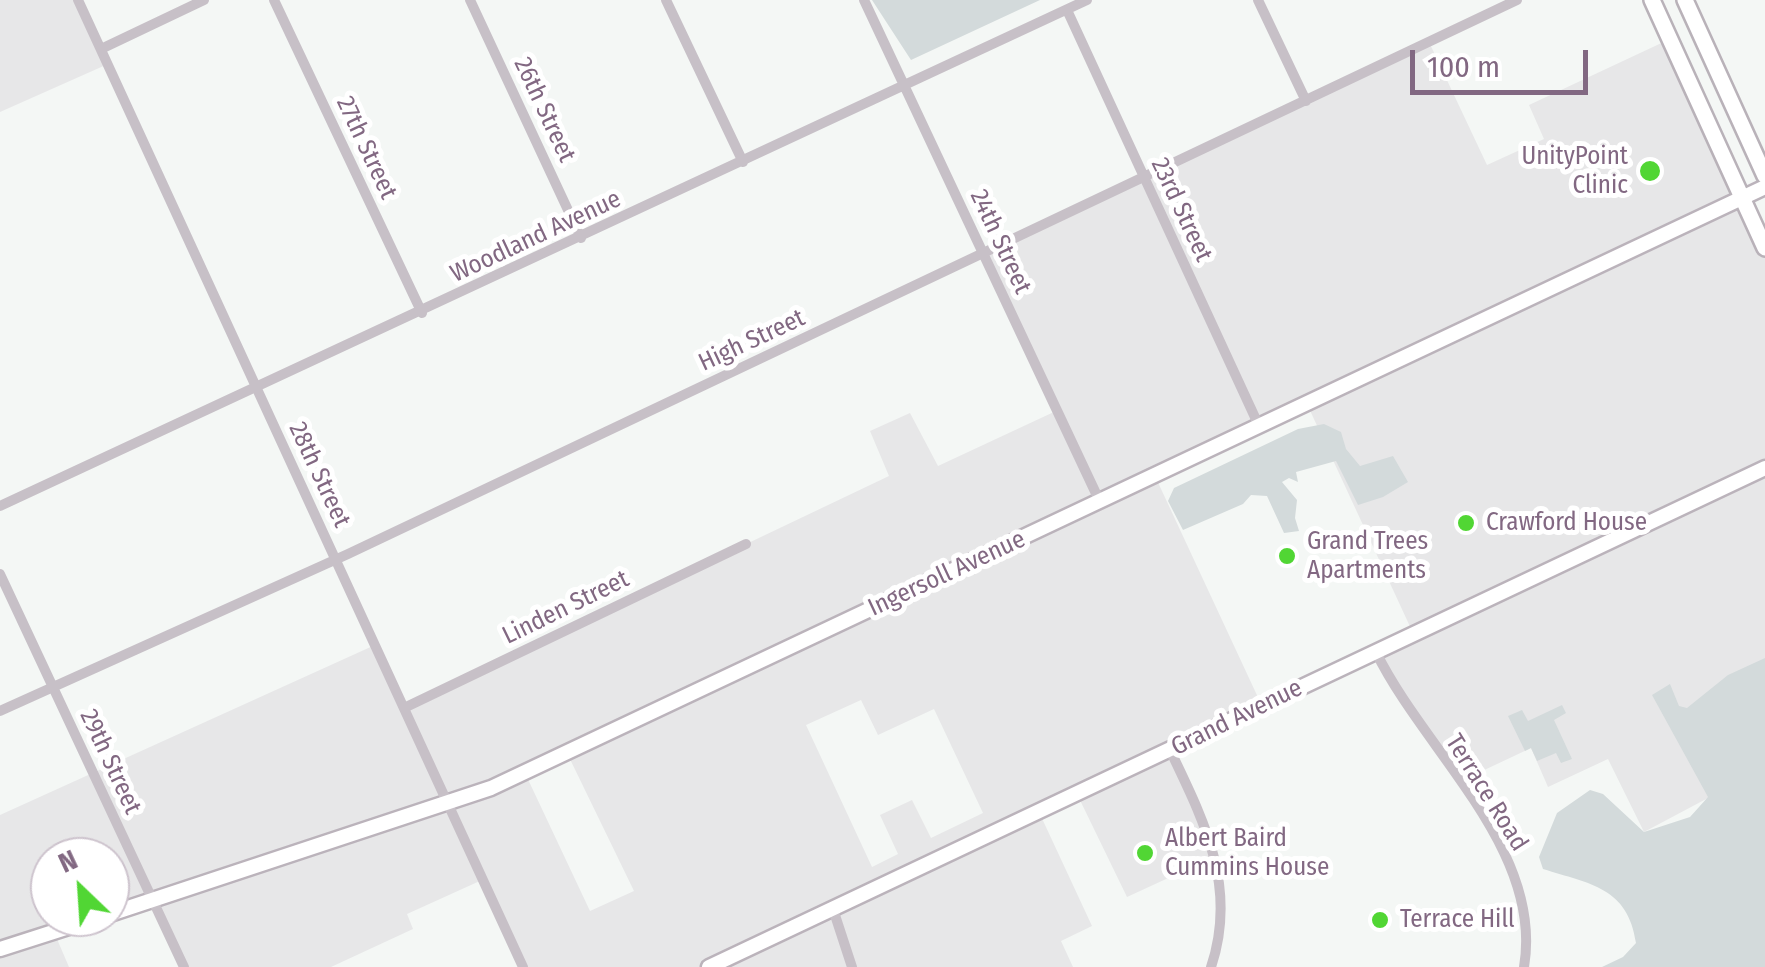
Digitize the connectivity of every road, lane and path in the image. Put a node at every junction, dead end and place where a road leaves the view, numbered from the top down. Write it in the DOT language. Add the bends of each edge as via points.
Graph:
graph roads {
  1 [pos="78,0"];
  2 [pos="204,0"];
  3 [pos="274,0"];
  4 [pos="470,0"];
  5 [pos="666,0"];
  6 [pos="864,0"];
  7 [pos="1087,0"];
  8 [pos="1258,0"];
  9 [pos="1517,0"];
  10 [pos="1652,0"];
  11 [pos="1685,0"];
  12 [pos="1067,10"];
  13 [pos="101,49"];
  14 [pos="904,86"];
  15 [pos="1306,101"];
  16 [pos="743,162"];
  17 [pos="1765,176"];
  18 [pos="1144,177"];
  19 [pos="1765,186"];
  20 [pos="1742,198"];
  21 [pos="581,238"];
  22 [pos="1765,248"];
  23 [pos="983,254"];
  24 [pos="422,313"];
  25 [pos="258,390"];
  26 [pos="1259,426"];
  27 [pos="1765,468"];
  28 [pos="1100,502"];
  29 [pos="0,506"];
  30 [pos="746,544"];
  31 [pos="336,560"];
  32 [pos="0,574"];
  33 [pos="1376,652"];
  34 [pos="53,687"];
  35 [pos="404,708"];
  36 [pos="0,711"];
  37 [pos="1170,750"];
  38 [pos="448,805"];
  39 [pos="153,900"];
  40 [pos="130,907"];
  41 [pos="833,909"];
  42 [pos="38,937"];
  43 [pos="0,949"];
  44 [pos="184,967"];
  45 [pos="523,967"];
  46 [pos="709,967"];
  47 [pos="852,967"];
  48 [pos="1211,967"];
  49 [pos="1524,967"];
  1 -- 13 [label="street, 28th Street"];
  2 -- 13 [label="street"];
  3 -- 24 [label="street, 27th Street"];
  4 -- 21 [label="street, 26th Street"];
  5 -- 16 [label="street"];
  6 -- 14 [label="street, 24th Street"];
  7 -- 12 [label="street, Woodland Avenue"];
  8 -- 15 [label="street"];
  9 -- 15 [label="street, High Street"];
  10 -- 20 [label="main road"];
  11 -- 17 [label="main road"];
  12 -- 14 [label="street, Woodland Avenue"];
  12 -- 18 [label="street, 23rd Street"];
  13 -- 25 [label="street, 28th Street"];
  14 -- 16 [label="street, Woodland Avenue"];
  14 -- 23 [label="street, 24th Street"];
  15 -- 18 [label="street, High Street"];
  16 -- 21 [label="street, Woodland Avenue"];
  18 -- 23 [label="street, High Street"];
  18 -- 26 [label="street, 23rd Street"];
  19 -- 20 [label="main road, Ingersoll Avenue"];
  20 -- 22 [label="main road"];
  20 -- 26 [label="main road, Ingersoll Avenue"];
  21 -- 24 [label="street, Woodland Avenue"];
  23 -- 28 [label="street, 24th Street"];
  23 -- 31 [label="street, High Street"];
  24 -- 25 [label="street, Woodland Avenue"];
  25 -- 29 [label="street, Woodland Avenue"];
  25 -- 31 [label="street, 28th Street"];
  26 -- 28 [label="main road, Ingersoll Avenue"];
  27 -- 33 [label="main road, Grand Avenue"];
  28 -- 38 [label="main road, Ingersoll Avenue"];
  30 -- 35 [label="street, Linden Street"];
  31 -- 34 [label="street, High Street"];
  31 -- 35 [label="street, 28th Street"];
  32 -- 34 [label="street, 29th Street"];
  33 -- 37 [label="main road, Grand Avenue"];
  33 -- 49 [label="street, Terrace Road" via="1400,699 1504,853 1523,902"];
  34 -- 36 [label="street, High Street"];
  34 -- 39 [label="street, 29th Street"];
  35 -- 38 [label="street, 28th Street"];
  37 -- 41 [label="main road, Grand Avenue"];
  37 -- 48 [label="street" via="1216,856 1222,911"];
  38 -- 39 [label="main road, Ingersoll Avenue"];
  38 -- 45 [label="street, 28th Street"];
  39 -- 40 [label="main road, Ingersoll Avenue"];
  39 -- 44 [label="street, 29th Street"];
  41 -- 46 [label="main road, Grand Avenue"];
  41 -- 47 [label="street"];
  42 -- 43 [label="main road"];
}
